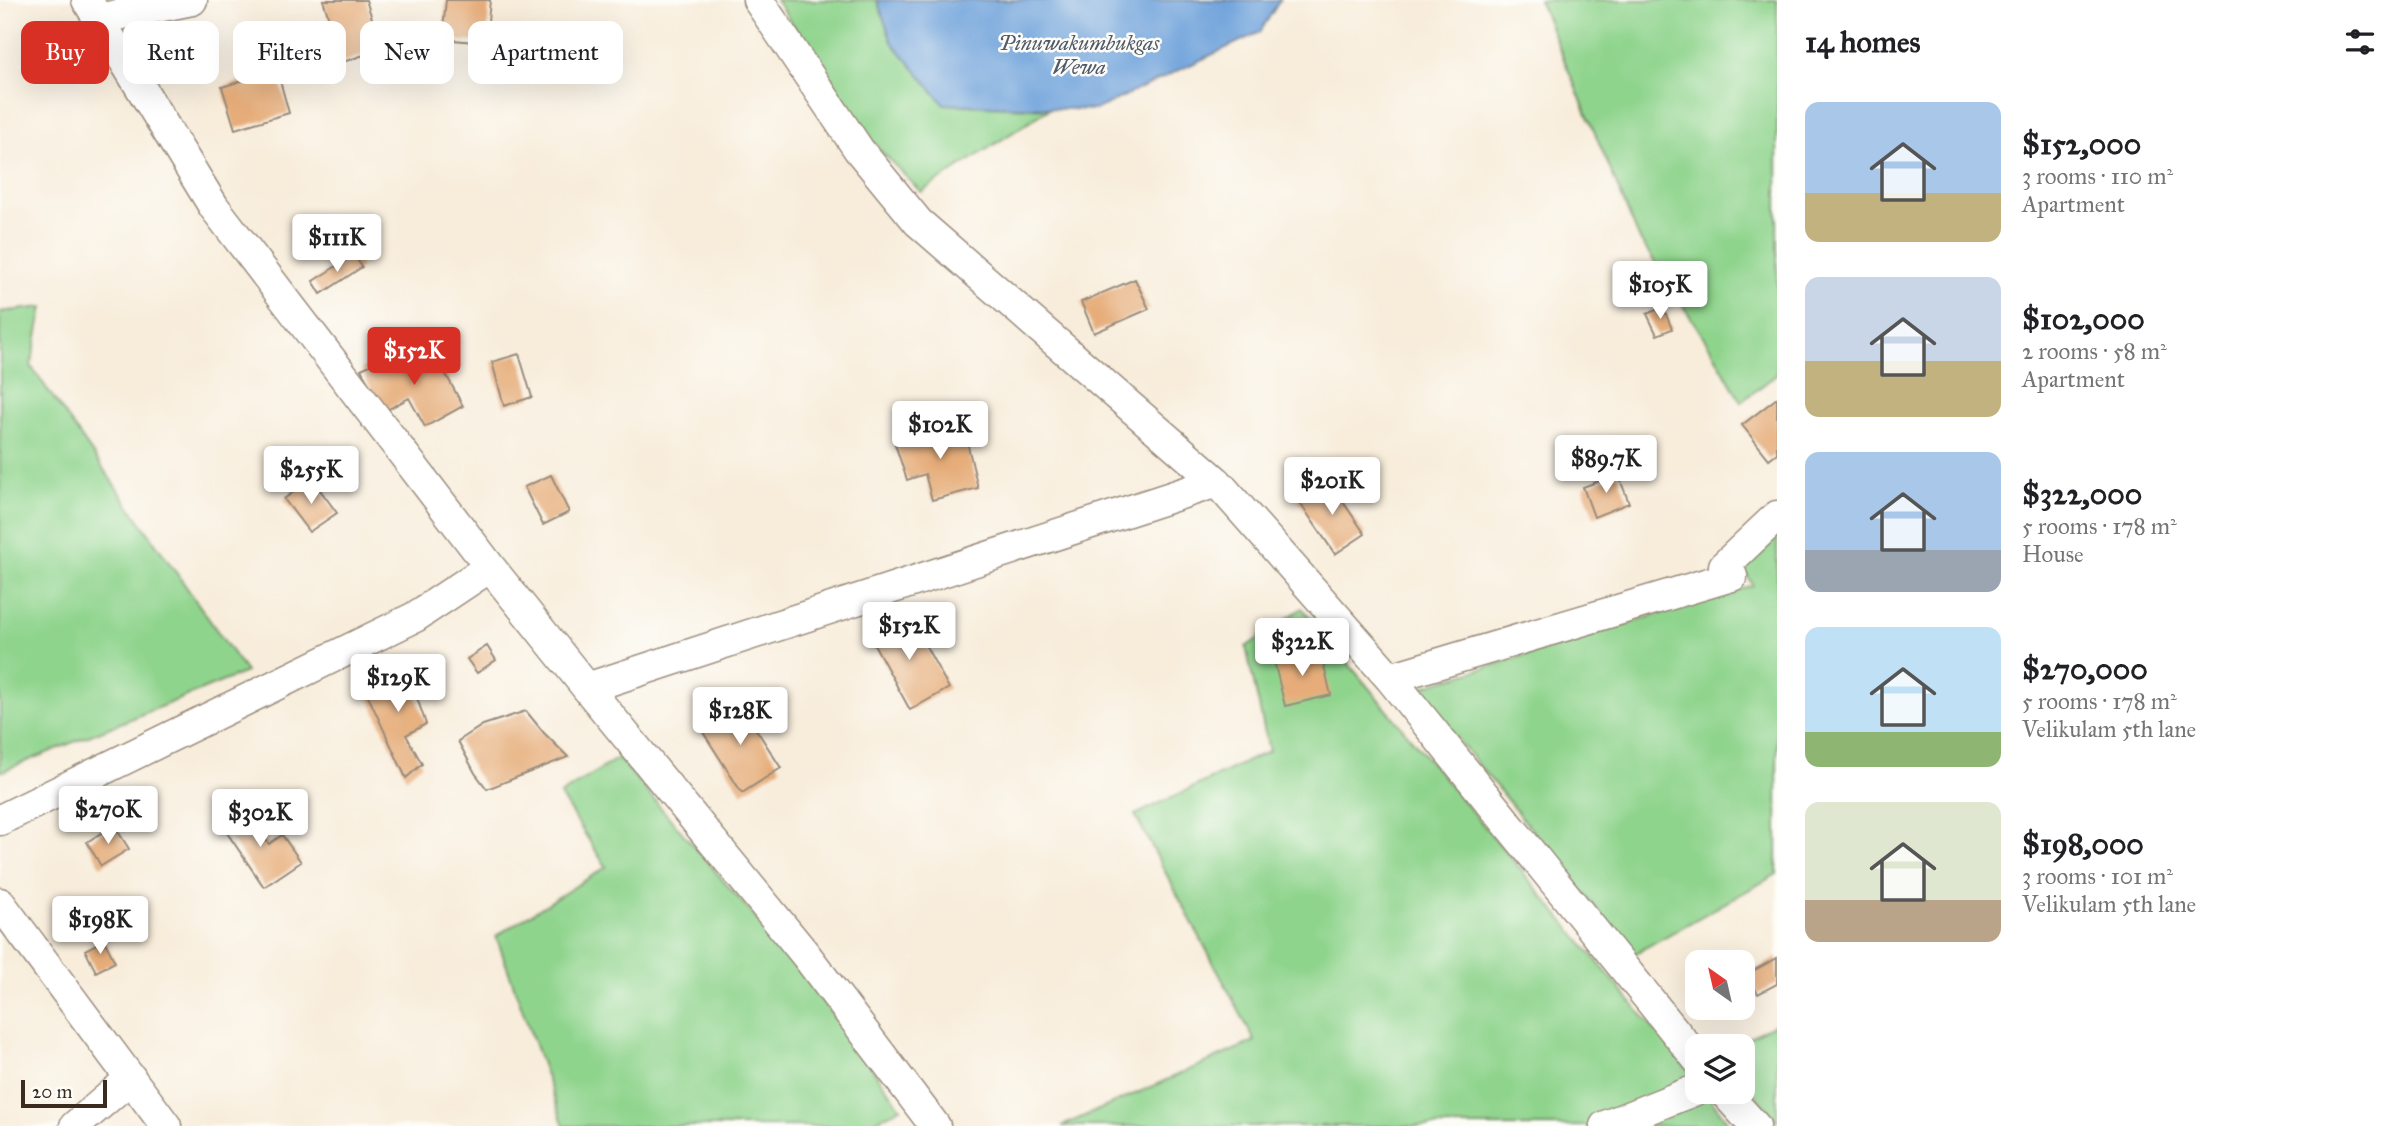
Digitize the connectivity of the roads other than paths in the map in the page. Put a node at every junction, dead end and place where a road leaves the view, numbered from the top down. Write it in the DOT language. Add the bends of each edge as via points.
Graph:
graph roads {
  1 [pos="192,0"];
  2 [pos="758,0"];
  3 [pos="92,9"];
  4 [pos="1217,482"];
  5 [pos="1777,516"];
  6 [pos="489,567"];
  7 [pos="1390,678"];
  8 [pos="587,688"];
  9 [pos="0,820"];
  10 [pos="0,903"];
  11 [pos="1685,1044"];
  12 [pos="131,1078"];
  13 [pos="1685,1093"];
  14 [pos="1735,1104"];
  15 [pos="75,1126"];
  16 [pos="166,1126"];
  17 [pos="935,1126"];
  18 [pos="1605,1126"];
  19 [pos="1755,1126"];
  1 -- 3 [label="street"];
  2 -- 4 [label="street" via="859,150 918,222"];
  3 -- 6 [label="street" via="214,206"];
  4 -- 7 [label="street"];
  4 -- 8 [label="street"];
  5 -- 7 [label="street" via="1724,565 1732,576"];
  6 -- 8 [label="street"];
  6 -- 9 [label="street" via="415,617"];
  7 -- 11 [label="street"];
  8 -- 17 [label="street" via="805,954"];
  10 -- 12 [label="street"];
  12 -- 15 [label="street"];
  12 -- 16 [label="street"];
  13 -- 18 [label="street"];
  14 -- 19 [label="street"];
}
